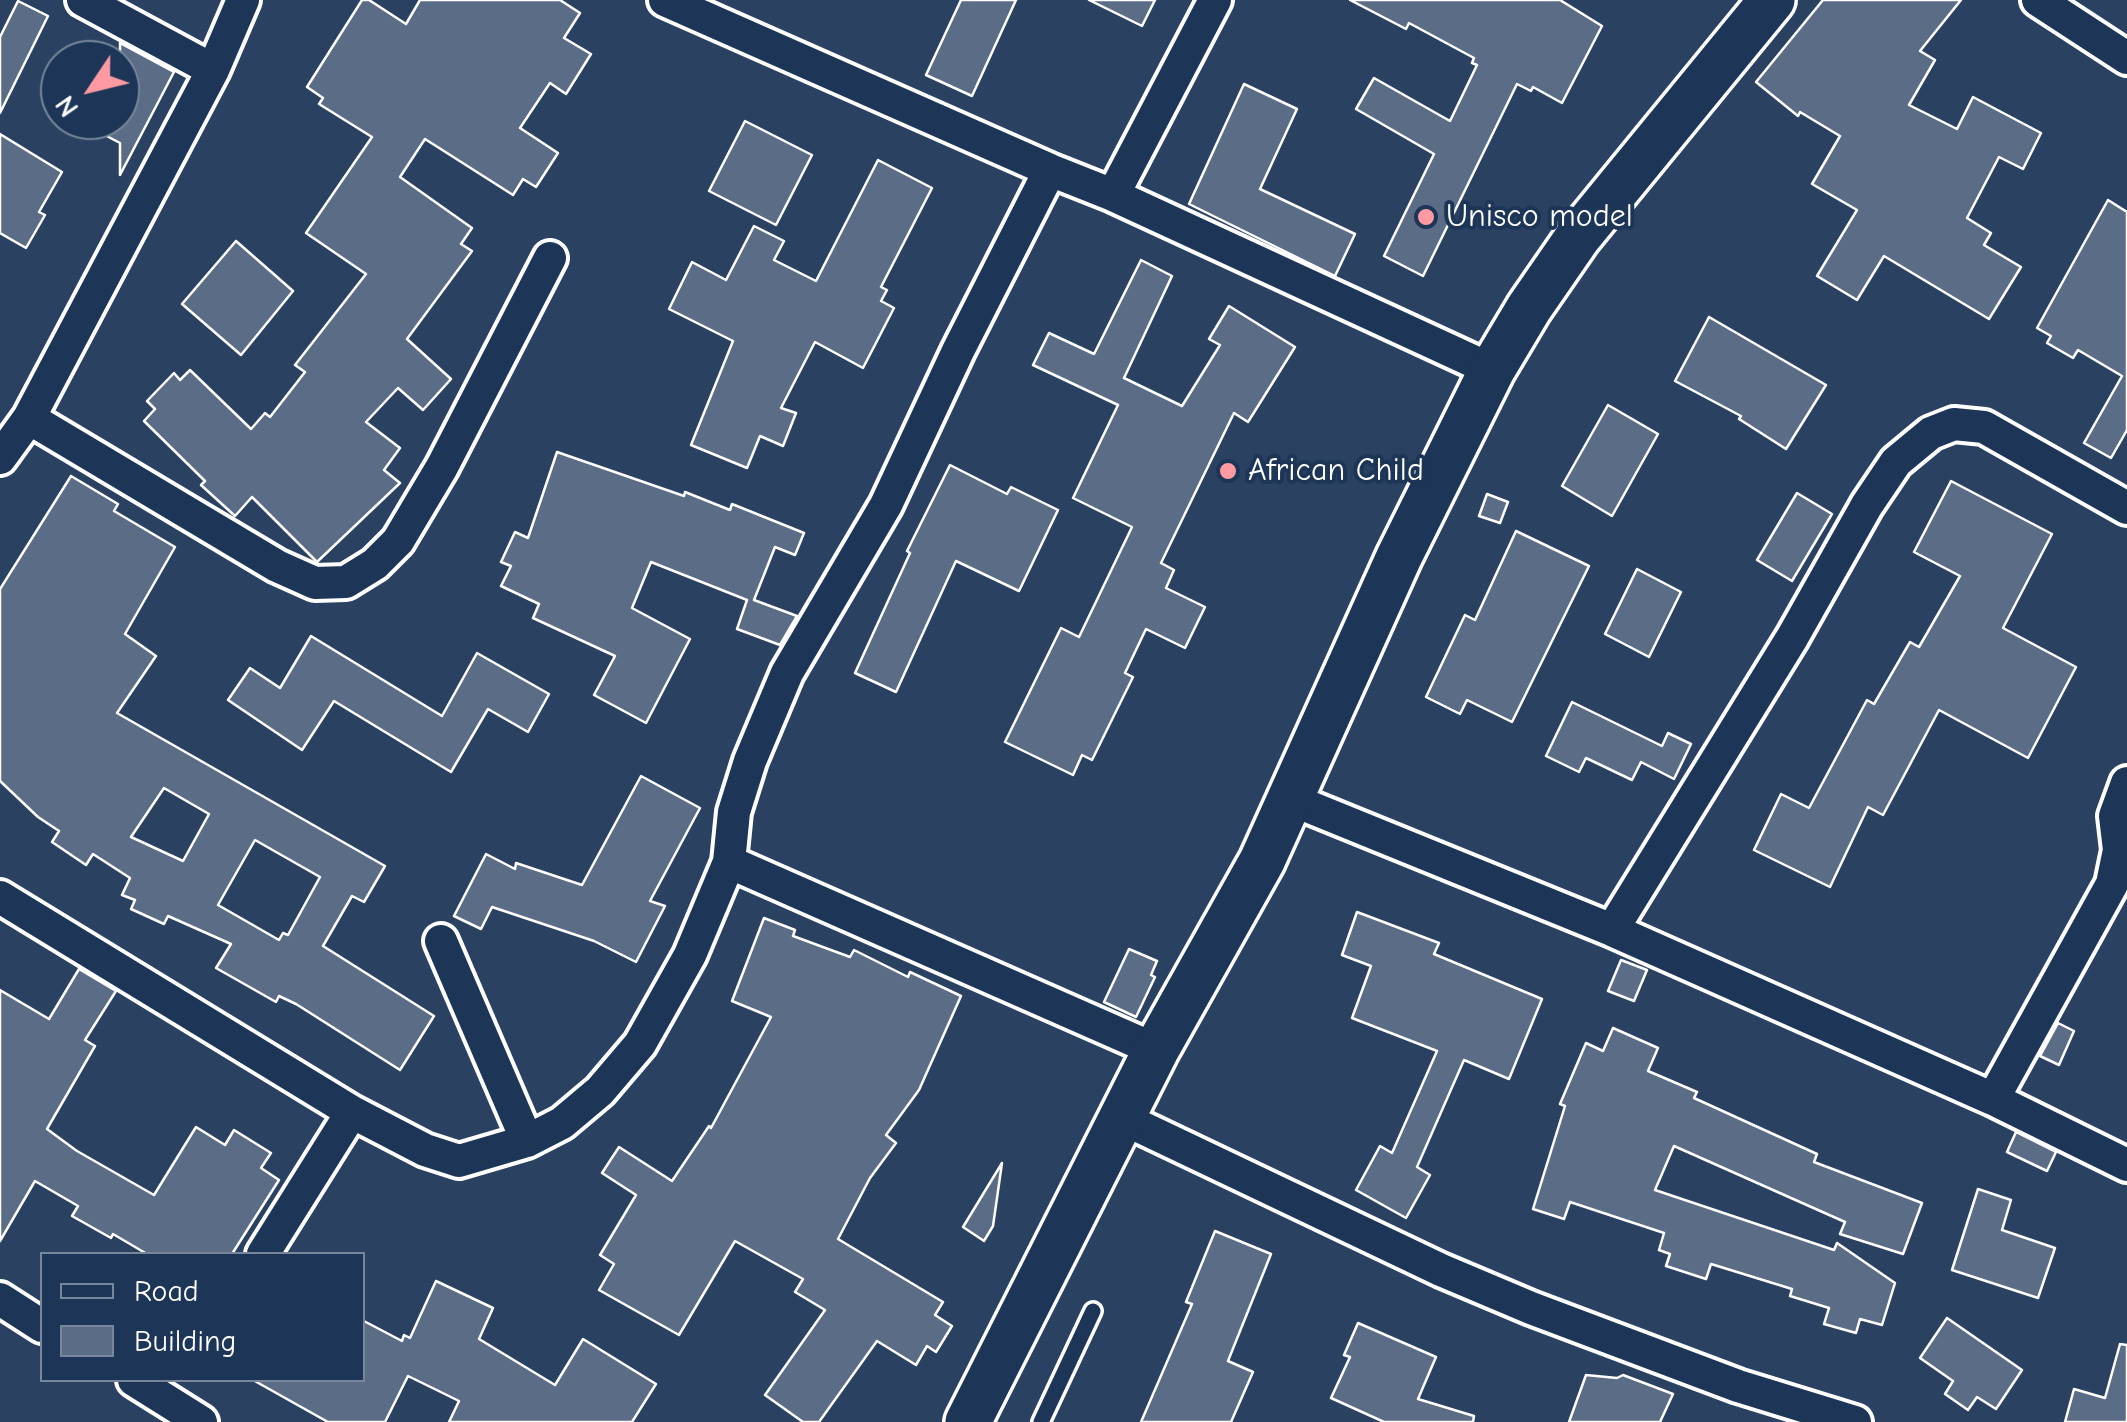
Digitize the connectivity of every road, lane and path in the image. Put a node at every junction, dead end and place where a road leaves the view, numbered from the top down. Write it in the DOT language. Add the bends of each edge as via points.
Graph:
graph roads {
  1 [pos="82,0"];
  2 [pos="243,0"];
  3 [pos="665,0"];
  4 [pos="1214,0"];
  5 [pos="1772,0"];
  6 [pos="2038,0"];
  7 [pos="2127,58"];
  8 [pos="212,70"];
  9 [pos="1050,170"];
  10 [pos="1113,195"];
  11 [pos="550,258"];
  12 [pos="1492,370"];
  13 [pos="29,418"];
  14 [pos="0,458"];
  15 [pos="2127,508"];
  16 [pos="2127,783"];
  17 [pos="1290,799"];
  18 [pos="729,862"];
  19 [pos="0,897"];
  20 [pos="1612,930"];
  21 [pos="441,940"];
  22 [pos="1156,1050"];
  23 [pos="1993,1100"];
  24 [pos="352,1112"];
  25 [pos="1122,1118"];
  26 [pos="527,1141"];
  27 [pos="2127,1165"];
  28 [pos="263,1252"];
  29 [pos="0,1299"];
  30 [pos="1093,1312"];
  31 [pos="40,1325"];
  32 [pos="143,1382"];
  33 [pos="177,1390"];
  34 [pos="1806,1416"];
  35 [pos="980,1417"];
  36 [pos="201,1422"];
  37 [pos="1041,1422"];
  38 [pos="1855,1422"];
  1 -- 8 [label="street"];
  2 -- 8 [label="street"];
  3 -- 9 [label="street"];
  4 -- 10 [label="street"];
  5 -- 12 [label="street" via="1578,237"];
  6 -- 7 [label="street"];
  8 -- 13 [label="street"];
  9 -- 10 [label="street"];
  9 -- 18 [label="street" via="886,505 787,673 734,812"];
  10 -- 12 [label="street"];
  11 -- 13 [label="street" via="398,540 346,582 314,583 277,566"];
  12 -- 17 [label="street"];
  13 -- 14 [label="street"];
  15 -- 20 [label="street" via="1984,427 1954,424 1931,433 1896,462 1867,505"];
  16 -- 23 [label="street" via="2115,816 2119,850 2112,884"];
  17 -- 20 [label="street"];
  17 -- 22 [label="street"];
  18 -- 22 [label="street"];
  18 -- 26 [label="street" via="690,955 640,1044 600,1091"];
  19 -- 24 [label="street"];
  20 -- 23 [label="street"];
  21 -- 26 [label="street"];
  22 -- 25 [label="street"];
  23 -- 27 [label="street"];
  24 -- 26 [label="street" via="460,1161"];
  24 -- 28 [label="street"];
  25 -- 34 [label="street" via="1459,1278"];
  25 -- 35 [label="street"];
  29 -- 31 [label="street"];
  30 -- 37 [label="lane"];
  32 -- 33 [label="street"];
  33 -- 36 [label="street"];
  34 -- 38 [label="street"];
}
